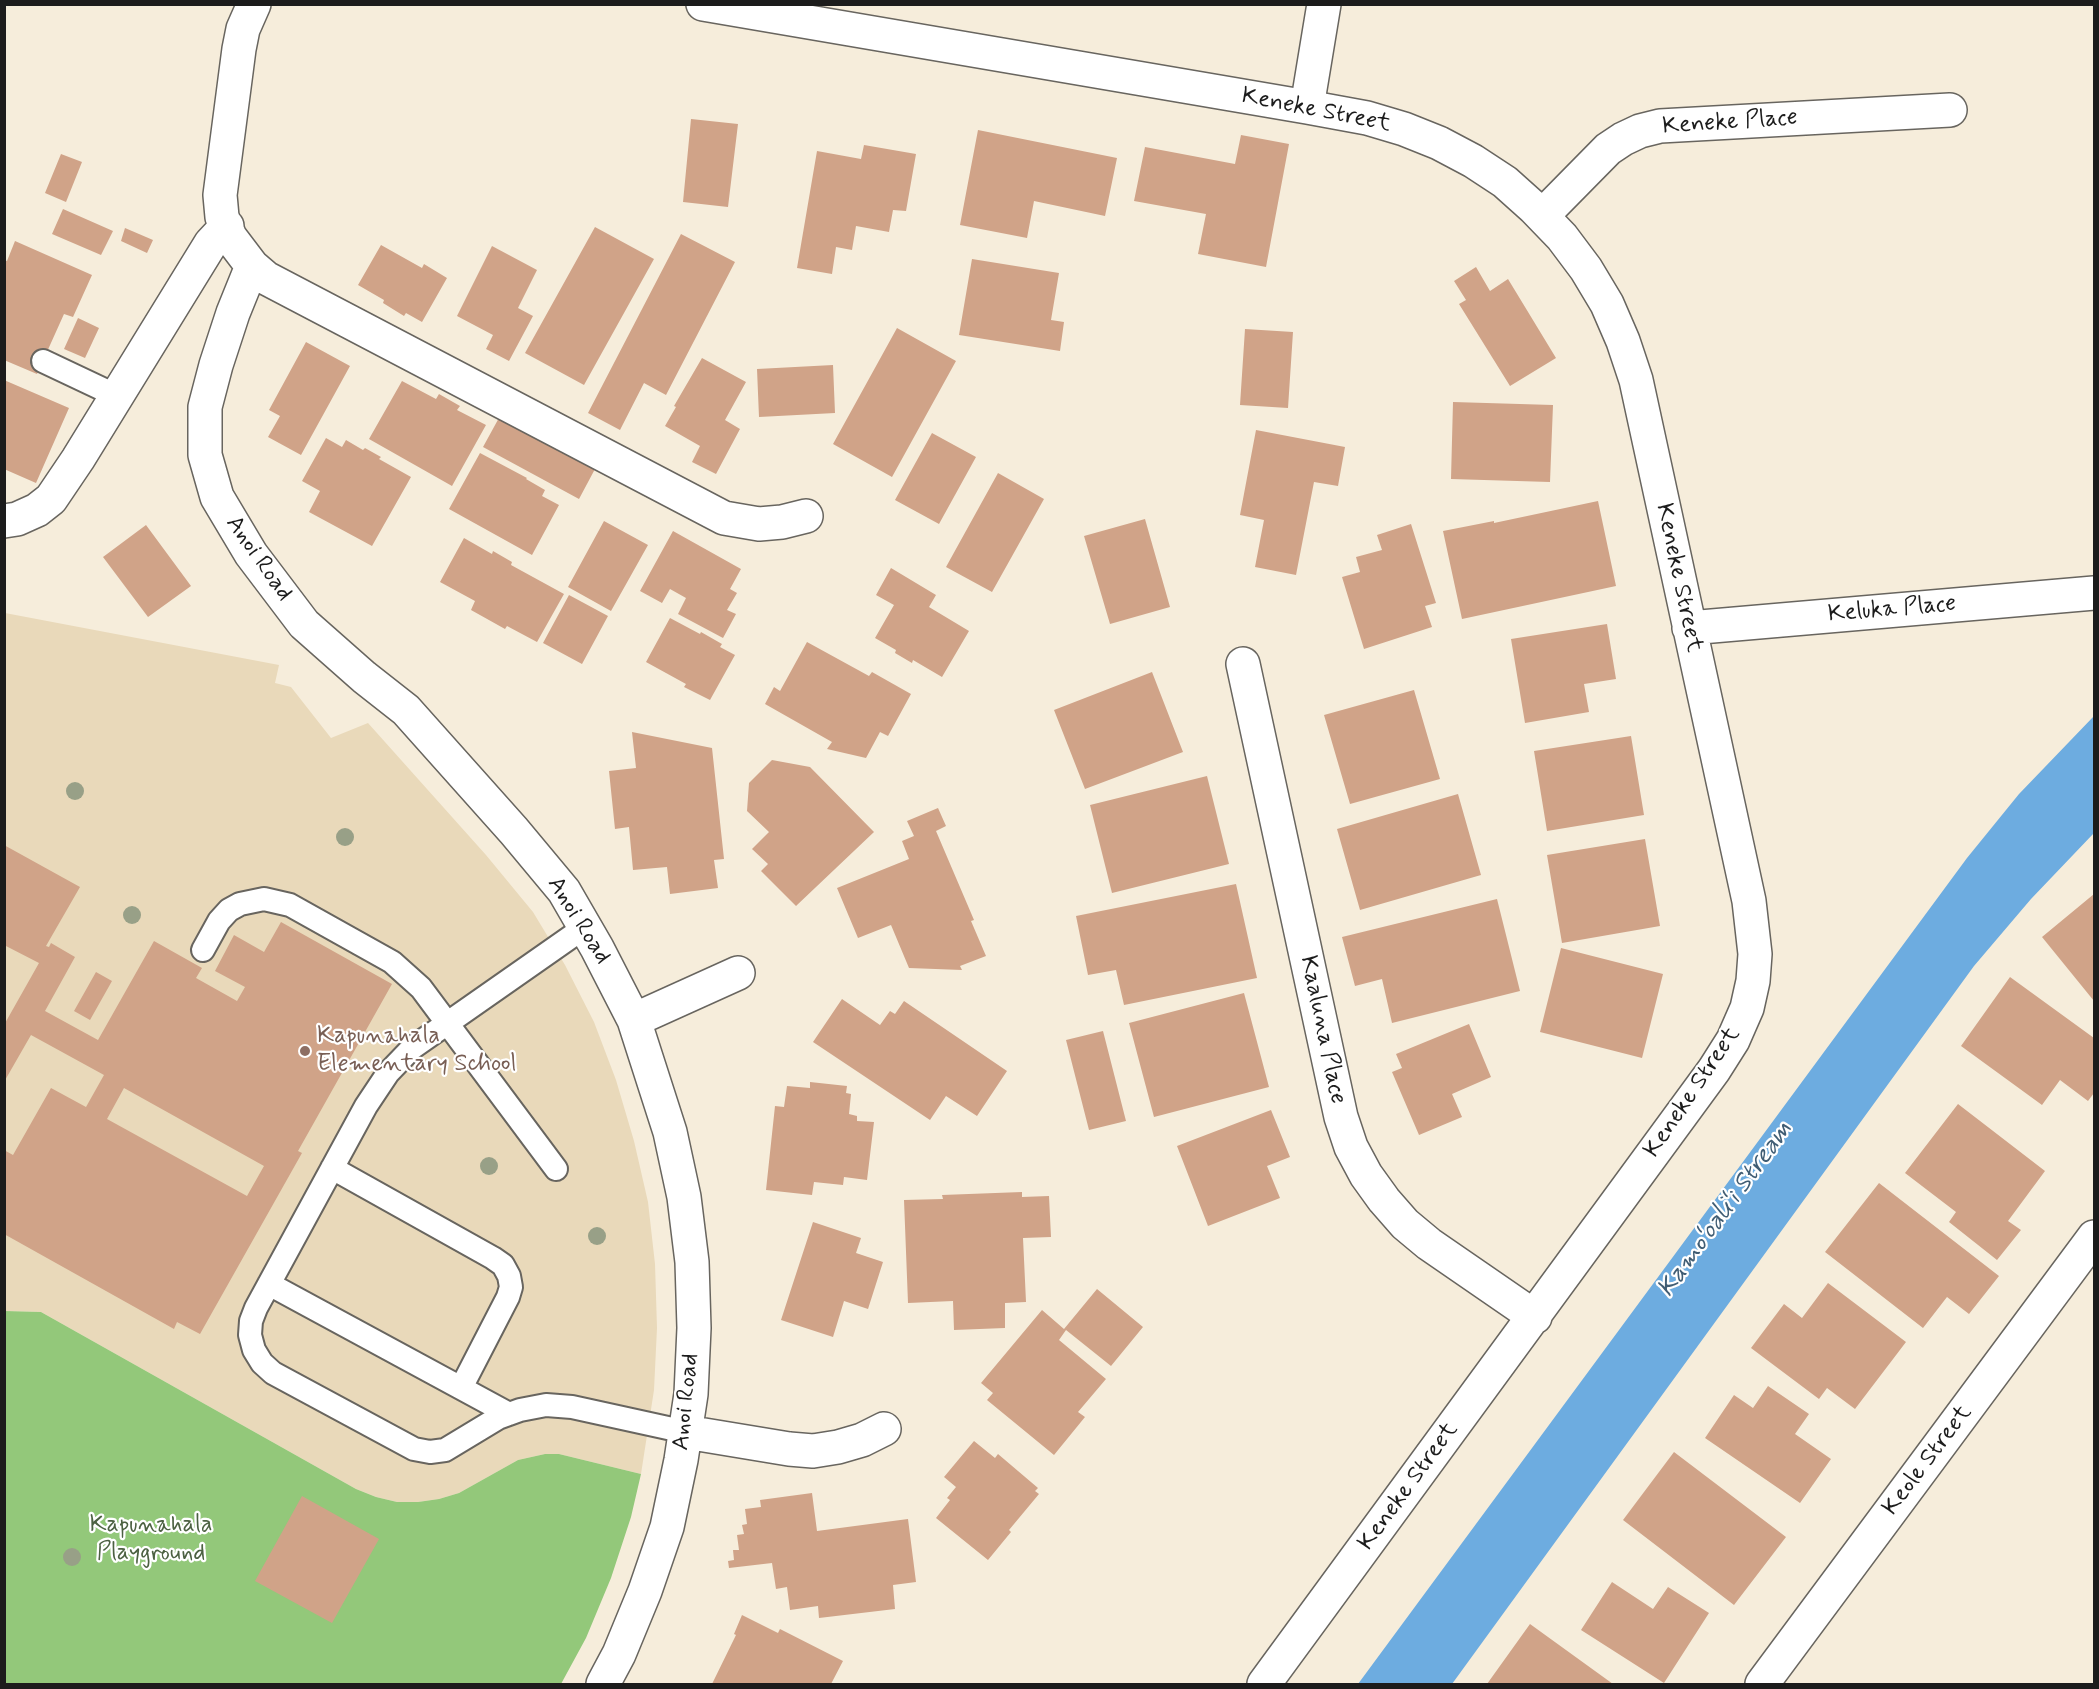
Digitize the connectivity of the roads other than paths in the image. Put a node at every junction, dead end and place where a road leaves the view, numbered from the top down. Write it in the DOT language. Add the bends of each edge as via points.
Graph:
graph roads {
  1 [pos="254,4"];
  2 [pos="703,4"];
  3 [pos="1323,4"];
  4 [pos="1307,107"];
  5 [pos="1950,110"];
  6 [pos="1542,216"];
  7 [pos="227,226"];
  8 [pos="252,266"];
  9 [pos="43,361"];
  10 [pos="117,396"];
  11 [pos="806,516"];
  12 [pos="4,521"];
  13 [pos="2094,593"];
  14 [pos="1689,628"];
  15 [pos="1243,664"];
  16 [pos="585,927"];
  17 [pos="203,950"];
  18 [pos="738,973"];
  19 [pos="634,1020"];
  20 [pos="448,1023"];
  21 [pos="332,1168"];
  22 [pos="556,1169"];
  23 [pos="2094,1237"];
  24 [pos="268,1284"];
  25 [pos="1535,1317"];
  26 [pos="461,1388"];
  27 [pos="509,1414"];
  28 [pos="884,1429"];
  29 [pos="686,1432"];
  30 [pos="603,1684"];
  31 [pos="1264,1684"];
  32 [pos="1762,1684"];
  1 -- 7 [label="street" via="238,49 220,195"];
  2 -- 4 [label="street, Keneke Street"];
  3 -- 4 [label="street"];
  4 -- 6 [label="street, Keneke Street" via="1367,117 1439,143 1505,183"];
  5 -- 6 [label="street, Keneke Place" via="1660,126 1640,131 1608,149"];
  6 -- 14 [label="street, Keneke Street" via="1586,269 1623,341 1636,380"];
  7 -- 8 [label="street" via="230,237"];
  7 -- 10 [label="street" via="211,243"];
  8 -- 11 [label="street" via="266,278 724,518 759,524"];
  8 -- 16 [label="street, Anoi Road" via="219,355 205,407 205,455 217,497 251,554 304,624 406,710 564,891"];
  9 -- 10 [label="lane"];
  10 -- 12 [label="street" via="51,499 37,510"];
  13 -- 14 [label="street, Keluka Place"];
  14 -- 25 [label="street, Keneke Street" via="1752,919 1755,954 1747,1008 1714,1070"];
  15 -- 25 [label="street, Kaaluna Place" via="1336,1097 1351,1148 1366,1175 1405,1224"];
  16 -- 19 [label="street, Anoi Road"];
  16 -- 20 [label="lane"];
  17 -- 20 [label="lane" via="219,921 240,904 264,900 290,905 398,966"];
  18 -- 19 [label="street"];
  19 -- 29 [label="street, Anoi Road" via="670,1132 684,1197 692,1262 694,1328"];
  20 -- 21 [label="lane" via="412,1048 388,1073"];
  20 -- 22 [label="lane"];
  21 -- 24 [label="lane"];
  21 -- 26 [label="lane" via="503,1265 511,1287 508,1298"];
  23 -- 32 [label="street, Keole Street"];
  24 -- 26 [label="lane"];
  24 -- 27 [label="lane" via="251,1321 250,1335 254,1350 273,1373 414,1449 430,1452 445,1450"];
  25 -- 31 [label="street, Keneke Street"];
  26 -- 27 [label="lane"];
  27 -- 29 [label="lane" via="546,1405 572,1407"];
  28 -- 29 [label="street" via="862,1440 813,1450"];
  29 -- 30 [label="street, Anoi Road" via="667,1527 645,1591"];
}
